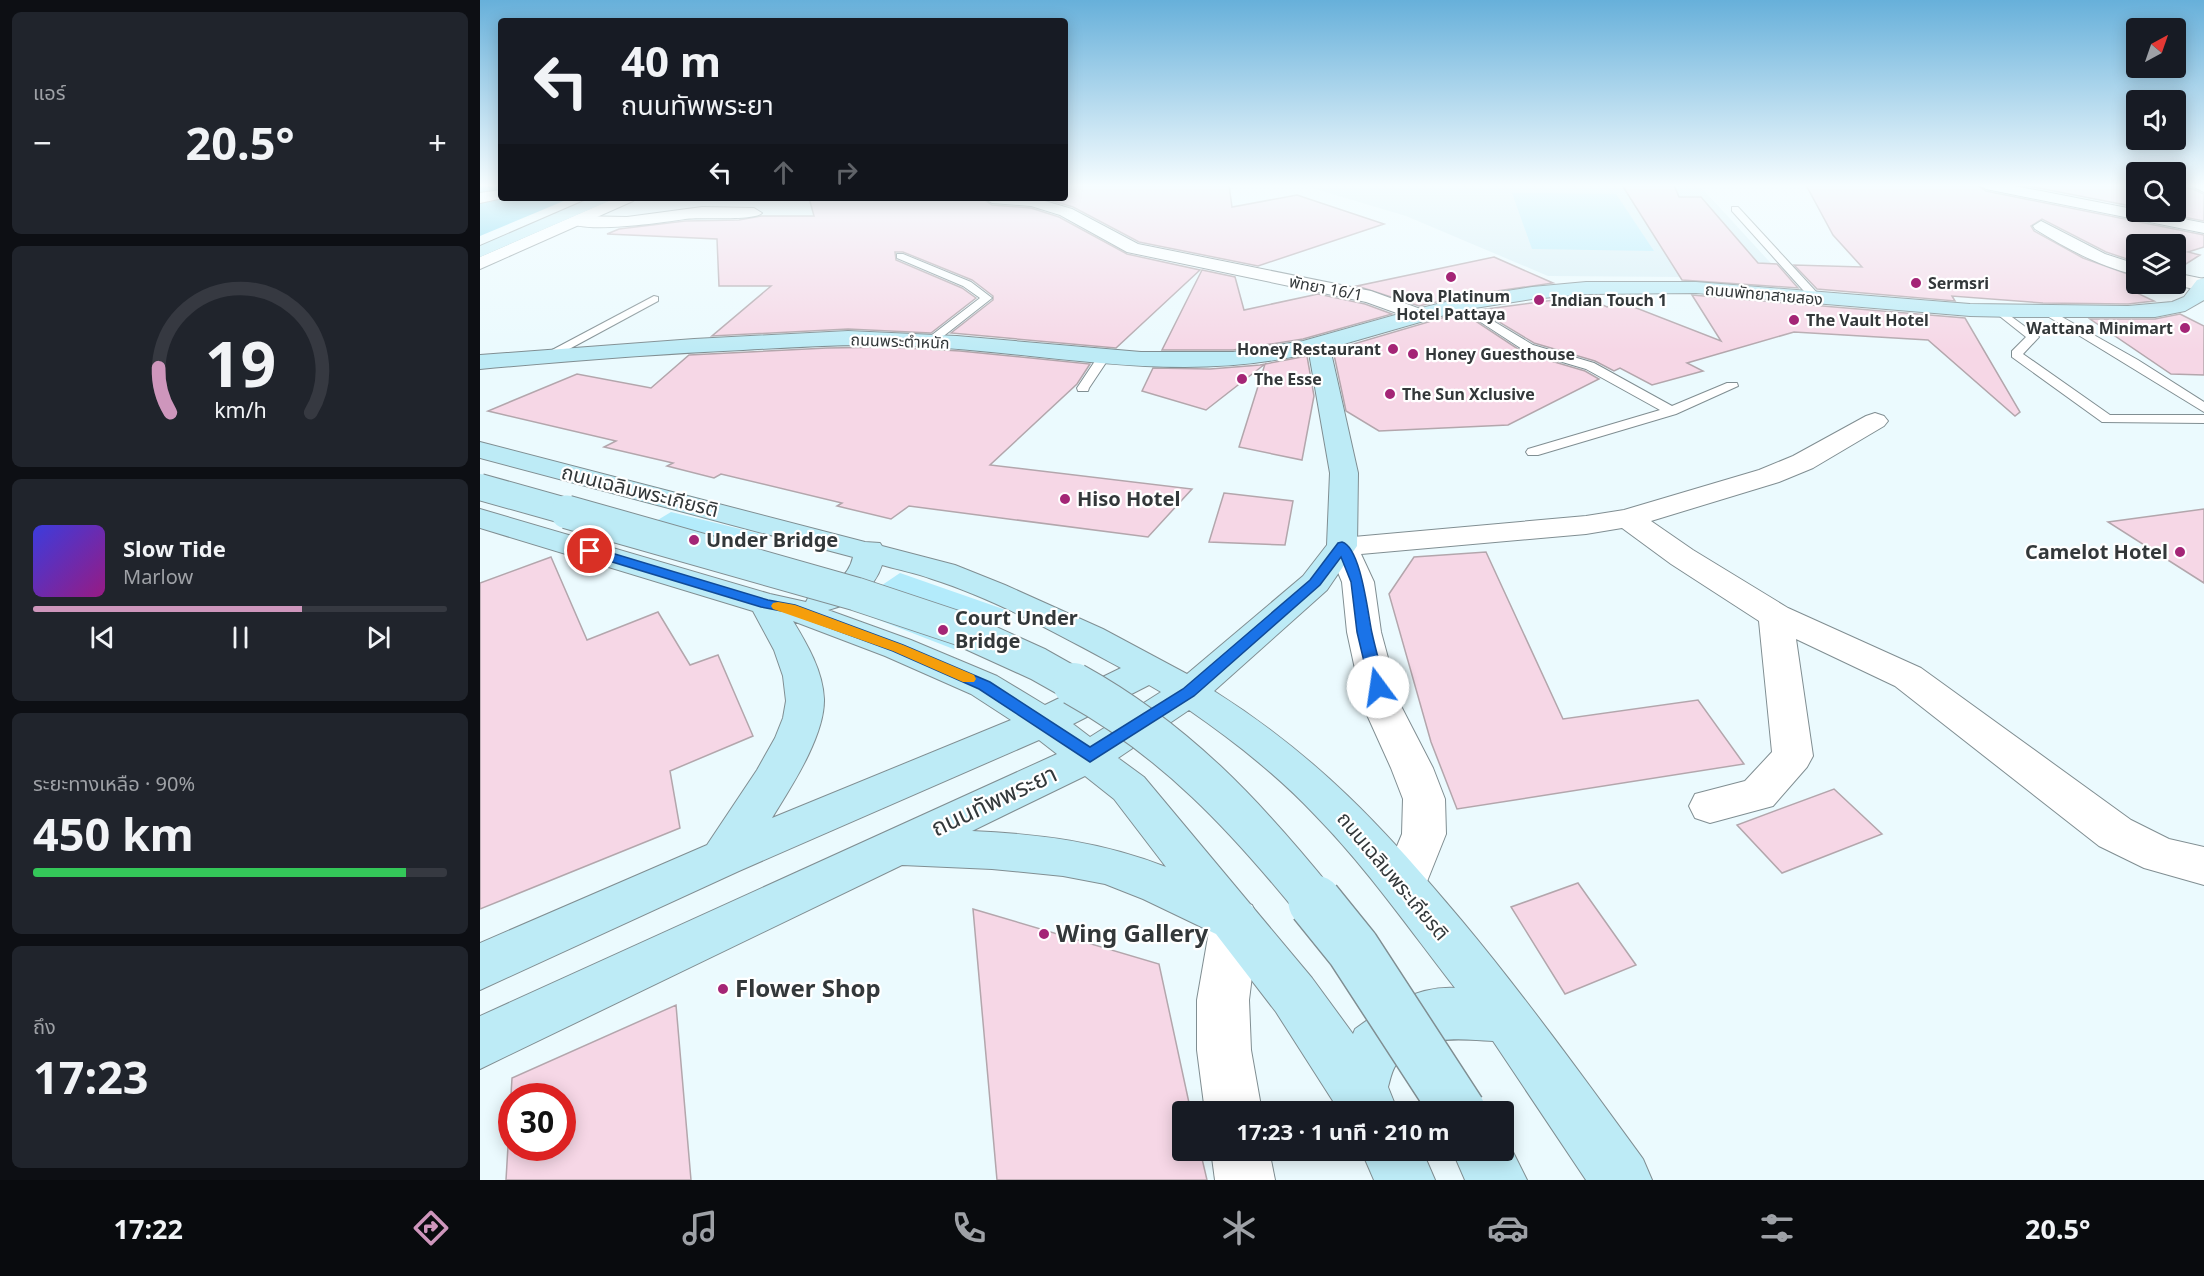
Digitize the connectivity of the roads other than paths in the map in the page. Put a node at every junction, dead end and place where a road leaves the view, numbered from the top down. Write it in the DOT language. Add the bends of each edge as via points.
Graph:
graph roads {
  1 [pos="507,240"];
  2 [pos="533,240"];
  3 [pos="1118,240"];
  4 [pos="1763,240"];
  5 [pos="2065,240"];
  6 [pos="480,252"];
  7 [pos="900,256"];
  8 [pos="480,264"];
  9 [pos="2126,267"];
  10 [pos="2186,283"];
  11 [pos="2203,288"];
  12 [pos="1816,298"];
  13 [pos="654,299"];
  14 [pos="1460,304"];
  15 [pos="2001,312"];
  16 [pos="2048,312"];
  17 [pos="1419,315"];
  18 [pos="932,340"];
  19 [pos="1318,345"];
  20 [pos="543,358"];
  21 [pos="1103,358"];
  22 [pos="480,362"];
  23 [pos="1732,386"];
  24 [pos="1083,388"];
  25 [pos="2204,408"];
  26 [pos="1671,411"];
  27 [pos="2204,419"];
  28 [pos="1875,421"];
  29 [pos="480,450"];
  30 [pos="1533,452"];
  31 [pos="480,487"];
  32 [pos="480,518"];
  33 [pos="1628,518"];
  34 [pos="1342,546"];
  35 [pos="869,550"];
  36 [pos="778,606"];
  37 [pos="1776,616"];
  38 [pos="1150,669"];
  39 [pos="1188,693"];
  40 [pos="1043,722"];
  41 [pos="1090,756"];
  42 [pos="1710,806"];
  43 [pos="895,846"];
  44 [pos="723,858"];
  45 [pos="2204,866"];
  46 [pos="1404,885"];
  47 [pos="1235,920"];
  48 [pos="480,967"];
  49 [pos="1508,1017"];
  50 [pos="480,1043"];
  51 [pos="1365,1100"];
  52 [pos="1232,1101"];
  53 [pos="1452,1101"];
  54 [pos="1242,1161"];
  55 [pos="1396,1161"];
  56 [pos="1486,1161"];
  57 [pos="1245,1180"];
  58 [pos="1405,1180"];
  59 [pos="1497,1180"];
  60 [pos="1622,1180"];
  1 -- 6 [label="main road"];
  2 -- 8 [label="street"];
  3 -- 17 [label="street, พัทยา 16/1" via="1133,248 1371,297"];
  4 -- 12 [label="lane"];
  5 -- 9 [label="street"];
  7 -- 18 [label="lane" via="967,284 987,298"];
  10 -- 11 [label="street"];
  11 -- 16 [label="main road, ถนนพัทยาสายสอง" via="2184,305"];
  12 -- 14 [label="main road, ถนนพัทยาสายสอง" via="1668,285 1554,291"];
  12 -- 15 [label="main road, ถนนพัทยาสายสอง"];
  13 -- 20 [label="lane"];
  14 -- 17 [label="main road, ถนนพัทยาสายสอง"];
  14 -- 26 [label="lane" via="1529,348 1590,366"];
  15 -- 16 [label="main road, ถนนพัทยาสายสอง"];
  15 -- 27 [label="lane" via="2033,337 2016,354 2107,419"];
  16 -- 25 [label="lane"];
  17 -- 19 [label="main road, ถนนพัทยาสายสอง"];
  18 -- 20 [label="main road, ถนนพระตำหนัก" via="809,339"];
  18 -- 21 [label="main road, ถนนพระตำหนัก"];
  19 -- 21 [label="main road, ถนนพระตำหนัก" via="1234,359 1168,362"];
  19 -- 34 [label="main road" via="1344,473"];
  20 -- 22 [label="main road, ถนนพระตำหนัก"];
  21 -- 24 [label="lane"];
  23 -- 26 [label="lane"];
  26 -- 30 [label="lane"];
  28 -- 33 [label="street" via="1803,462 1769,476"];
  29 -- 35 [label="main road, ถนนเฉลิมพระเกียรติ"];
  31 -- 53 [label="main road, bridge" via="856,594 961,629 1038,664 1112,705 1166,744 1210,784 1286,866 1353,949"];
  32 -- 36 [label="main road"];
  33 -- 34 [label="street"];
  33 -- 37 [label="street"];
  34 -- 39 [label="main road, ถนนทัพพระยา" via="1315,583"];
  34 -- 46 [label="street" via="1358,582 1364,632 1383,706 1424,799 1424,834"];
  35 -- 36 [label="main road" via="867,568 855,585 830,599"];
  35 -- 38 [label="main road, ถนนเฉลิมพระเกียรติ" via="944,572 1000,594 1112,646"];
  36 -- 40 [label="main road" via="898,648 984,686"];
  36 -- 44 [label="main road" via="796,657 805,700 791,749"];
  37 -- 42 [label="street" via="1793,756 1758,794"];
  37 -- 45 [label="street" via="1908,677 2115,833 2160,855"];
  38 -- 39 [label="main road, ถนนเฉลิมพระเกียรติ"];
  38 -- 40 [label="main road"];
  39 -- 41 [label="main road, ถนนทัพพระยา"];
  39 -- 46 [label="main road, ถนนเฉลิมพระเกียรติ" via="1253,737 1313,786 1371,844"];
  40 -- 41 [label="main road"];
  40 -- 44 [label="main road"];
  41 -- 43 [label="main road, ถนนทัพพระยา"];
  41 -- 47 [label="main road" via="1129,788"];
  43 -- 47 [label="main road" via="1036,854 1086,861 1134,875"];
  43 -- 50 [label="main road, ถนนทัพพระยา"];
  44 -- 48 [label="main road"];
  46 -- 49 [label="main road, ถนนเฉลิมพระเกียรติ"];
  47 -- 51 [label="main road" via="1294,995"];
  47 -- 52 [label="street" via="1223,1000 1224,1050"];
  49 -- 51 [label="main road" via="1447,1013 1407,1022 1374,1048"];
  49 -- 60 [label="main road, ถนนเฉลิมพระเกียรติ"];
  54 -- 57 [label="street"];
  55 -- 58 [label="main road"];
  56 -- 59 [label="main road"];
}
